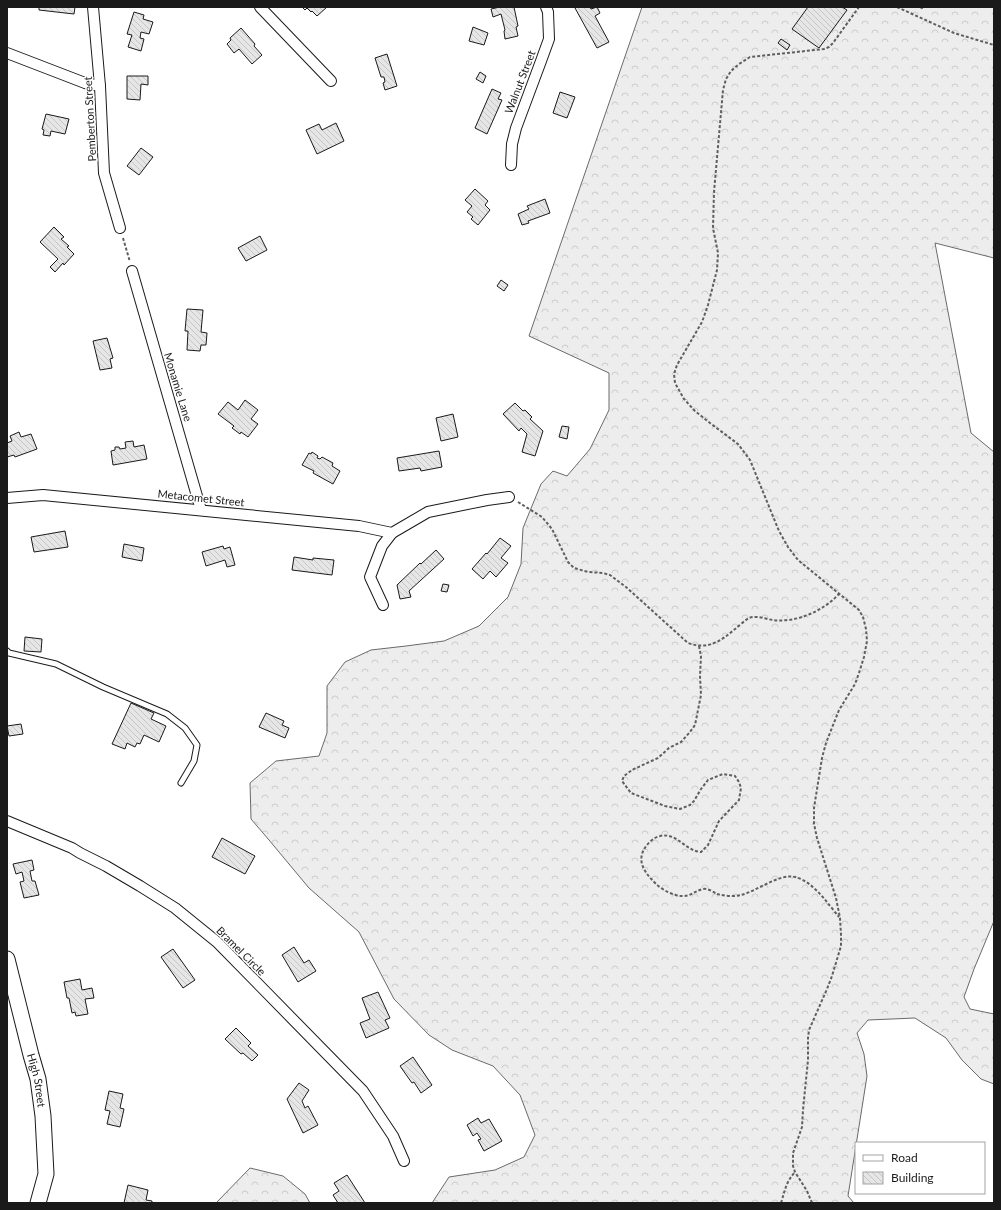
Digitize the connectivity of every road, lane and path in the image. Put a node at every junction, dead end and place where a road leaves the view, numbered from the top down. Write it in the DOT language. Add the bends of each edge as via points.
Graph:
graph roads {
  1 [pos="93,7"];
  2 [pos="260,7"];
  3 [pos="546,7"];
  4 [pos="859,7"];
  5 [pos="897,7"];
  6 [pos="994,45"];
  7 [pos="7,53"];
  8 [pos="331,81"];
  9 [pos="100,86"];
  10 [pos="511,165"];
  11 [pos="120,228"];
  12 [pos="132,271"];
  13 [pos="509,497"];
  14 [pos="7,498"];
  15 [pos="201,510"];
  16 [pos="392,533"];
  17 [pos="839,594"];
  18 [pos="383,606"];
  19 [pos="699,646"];
  20 [pos="7,651"];
  21 [pos="181,783"];
  22 [pos="7,821"];
  23 [pos="840,918"];
  24 [pos="7,959"];
  25 [pos="404,1161"];
  26 [pos="795,1172"];
  27 [pos="38,1203"];
  28 [pos="781,1203"];
  29 [pos="812,1203"];
  1 -- 9 [label="street, Pemberton Street"];
  2 -- 8 [label="street"];
  3 -- 10 [label="street, Walnut Street" via="549,39 516,128"];
  4 -- 17 [label="path" via="828,47 750,57 728,75 723,90 714,180 713,228 718,253 716,275 702,322 674,374 675,384 689,405 738,444 750,460 778,531 792,554"];
  5 -- 6 [label="path" via="954,33"];
  7 -- 9 [label="street" via="85,83"];
  9 -- 11 [label="street, Pemberton Street" via="104,173"];
  11 -- 12 [label="path"];
  12 -- 15 [label="street, Monamie Lane"];
  13 -- 16 [label="street" via="428,512"];
  13 -- 19 [label="path" via="542,517 552,529 568,562 574,568 610,576 688,642"];
  14 -- 15 [label="street, Metacomet Street" via="43,495"];
  15 -- 16 [label="street, Metacomet Street" via="359,526"];
  16 -- 18 [label="street" via="382,546 370,577"];
  17 -- 19 [label="path" via="829,603 803,617 780,621 750,618 716,643"];
  17 -- 23 [label="path" via="862,614 867,641 855,684 839,710 826,743 814,808 818,845"];
  19 -- 23 [label="path" via="701,695 695,725 681,742 658,758 632,770 622,781 631,793 680,809 690,805 697,798 708,780 723,774 735,776 740,782 740,795 736,804 719,821 708,845 701,852 696,852 670,836 659,836 642,852 641,858 645,869 650,878 665,891 685,896 706,889 723,896 738,896 783,877 795,877 816,891"];
  20 -- 21 [label="lane" via="56,664 167,714 186,728 197,745 194,761"];
  22 -- 25 [label="street, Bramel Circle" via="72,848 112,870 175,908 217,942 363,1091 393,1136"];
  23 -- 26 [label="path" via="841,946 827,989 809,1030 802,1127 793,1153"];
  24 -- 27 [label="street, High Street" via="38,1080 43,1116 46,1174"];
  26 -- 28 [label="path" via="786,1186"];
  26 -- 29 [label="path"];
}
